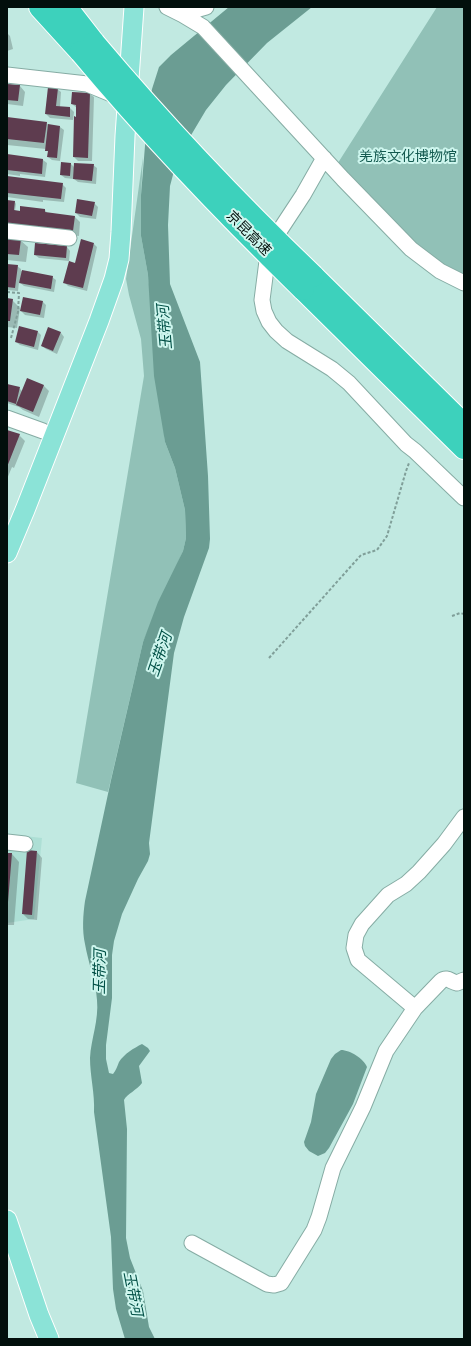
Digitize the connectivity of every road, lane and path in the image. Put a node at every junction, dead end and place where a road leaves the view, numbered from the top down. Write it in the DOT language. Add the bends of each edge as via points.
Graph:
graph roads {
  1 [pos="40,7"];
  2 [pos="46,7"];
  3 [pos="66,7"];
  4 [pos="77,7"];
  5 [pos="122,7"];
  6 [pos="134,7"];
  7 [pos="167,7"];
  8 [pos="187,7"];
  9 [pos="206,7"];
  10 [pos="92,45"];
  11 [pos="7,74"];
  12 [pos="116,96"];
  13 [pos="324,158"];
  14 [pos="7,231"];
  15 [pos="69,238"];
  16 [pos="308,283"];
  17 [pos="464,283"];
  18 [pos="7,292"];
  19 [pos="11,338"];
  20 [pos="7,418"];
  21 [pos="464,425"];
  22 [pos="43,431"];
  23 [pos="464,448"];
  24 [pos="415,452"];
  25 [pos="464,498"];
  26 [pos="7,522"];
  27 [pos="7,553"];
  28 [pos="464,614"];
  29 [pos="452,616"];
  30 [pos="269,658"];
  31 [pos="464,817"];
  32 [pos="7,842"];
  33 [pos="25,844"];
  34 [pos="464,980"];
  35 [pos="415,1008"];
  36 [pos="7,1220"];
  37 [pos="192,1243"];
  38 [pos="7,1259"];
  39 [pos="35,1339"];
  40 [pos="49,1339"];
  1 -- 10 [label="highway"];
  2 -- 10 [label="highway, 京昆高速"];
  3 -- 10 [label="highway, 京昆高速"];
  4 -- 10 [label="highway"];
  5 -- 12 [label="main road"];
  6 -- 27 [label="main road" via="125,136 122,232 116,272"];
  7 -- 13 [label="street" via="203,27"];
  8 -- 9 [label="street"];
  10 -- 16 [label="highway, 京昆高速, bridge" via="138,89 146,104"];
  10 -- 16 [label="highway, 京昆高速, bridge" via="126,105 174,159"];
  11 -- 12 [label="street" via="87,84"];
  12 -- 22 [label="main road" via="107,257 97,293"];
  13 -- 17 [label="street" via="411,250 440,271"];
  13 -- 24 [label="street" via="280,230 267,261 262,300 264,311 268,322 276,331 287,341 332,369"];
  14 -- 15 [label="street"];
  16 -- 21 [label="highway, 京昆高速"];
  16 -- 23 [label="highway, 京昆高速"];
  18 -- 19 [label="path" via="19,293 18,312"];
  20 -- 22 [label="street"];
  22 -- 26 [label="main road"];
  24 -- 25 [label="street"];
  24 -- 30 [label="path" via="406,471 387,536 377,550 361,555"];
  28 -- 29 [label="path"];
  31 -- 35 [label="street" via="419,872 388,896 362,924 356,935 354,948 358,960"];
  32 -- 33 [label="street"];
  34 -- 35 [label="street" via="457,983 444,979"];
  35 -- 37 [label="street" via="386,1051 363,1107 333,1168 314,1230 281,1283 267,1284"];
  36 -- 40 [label="main road"];
  38 -- 39 [label="main road"];
}
